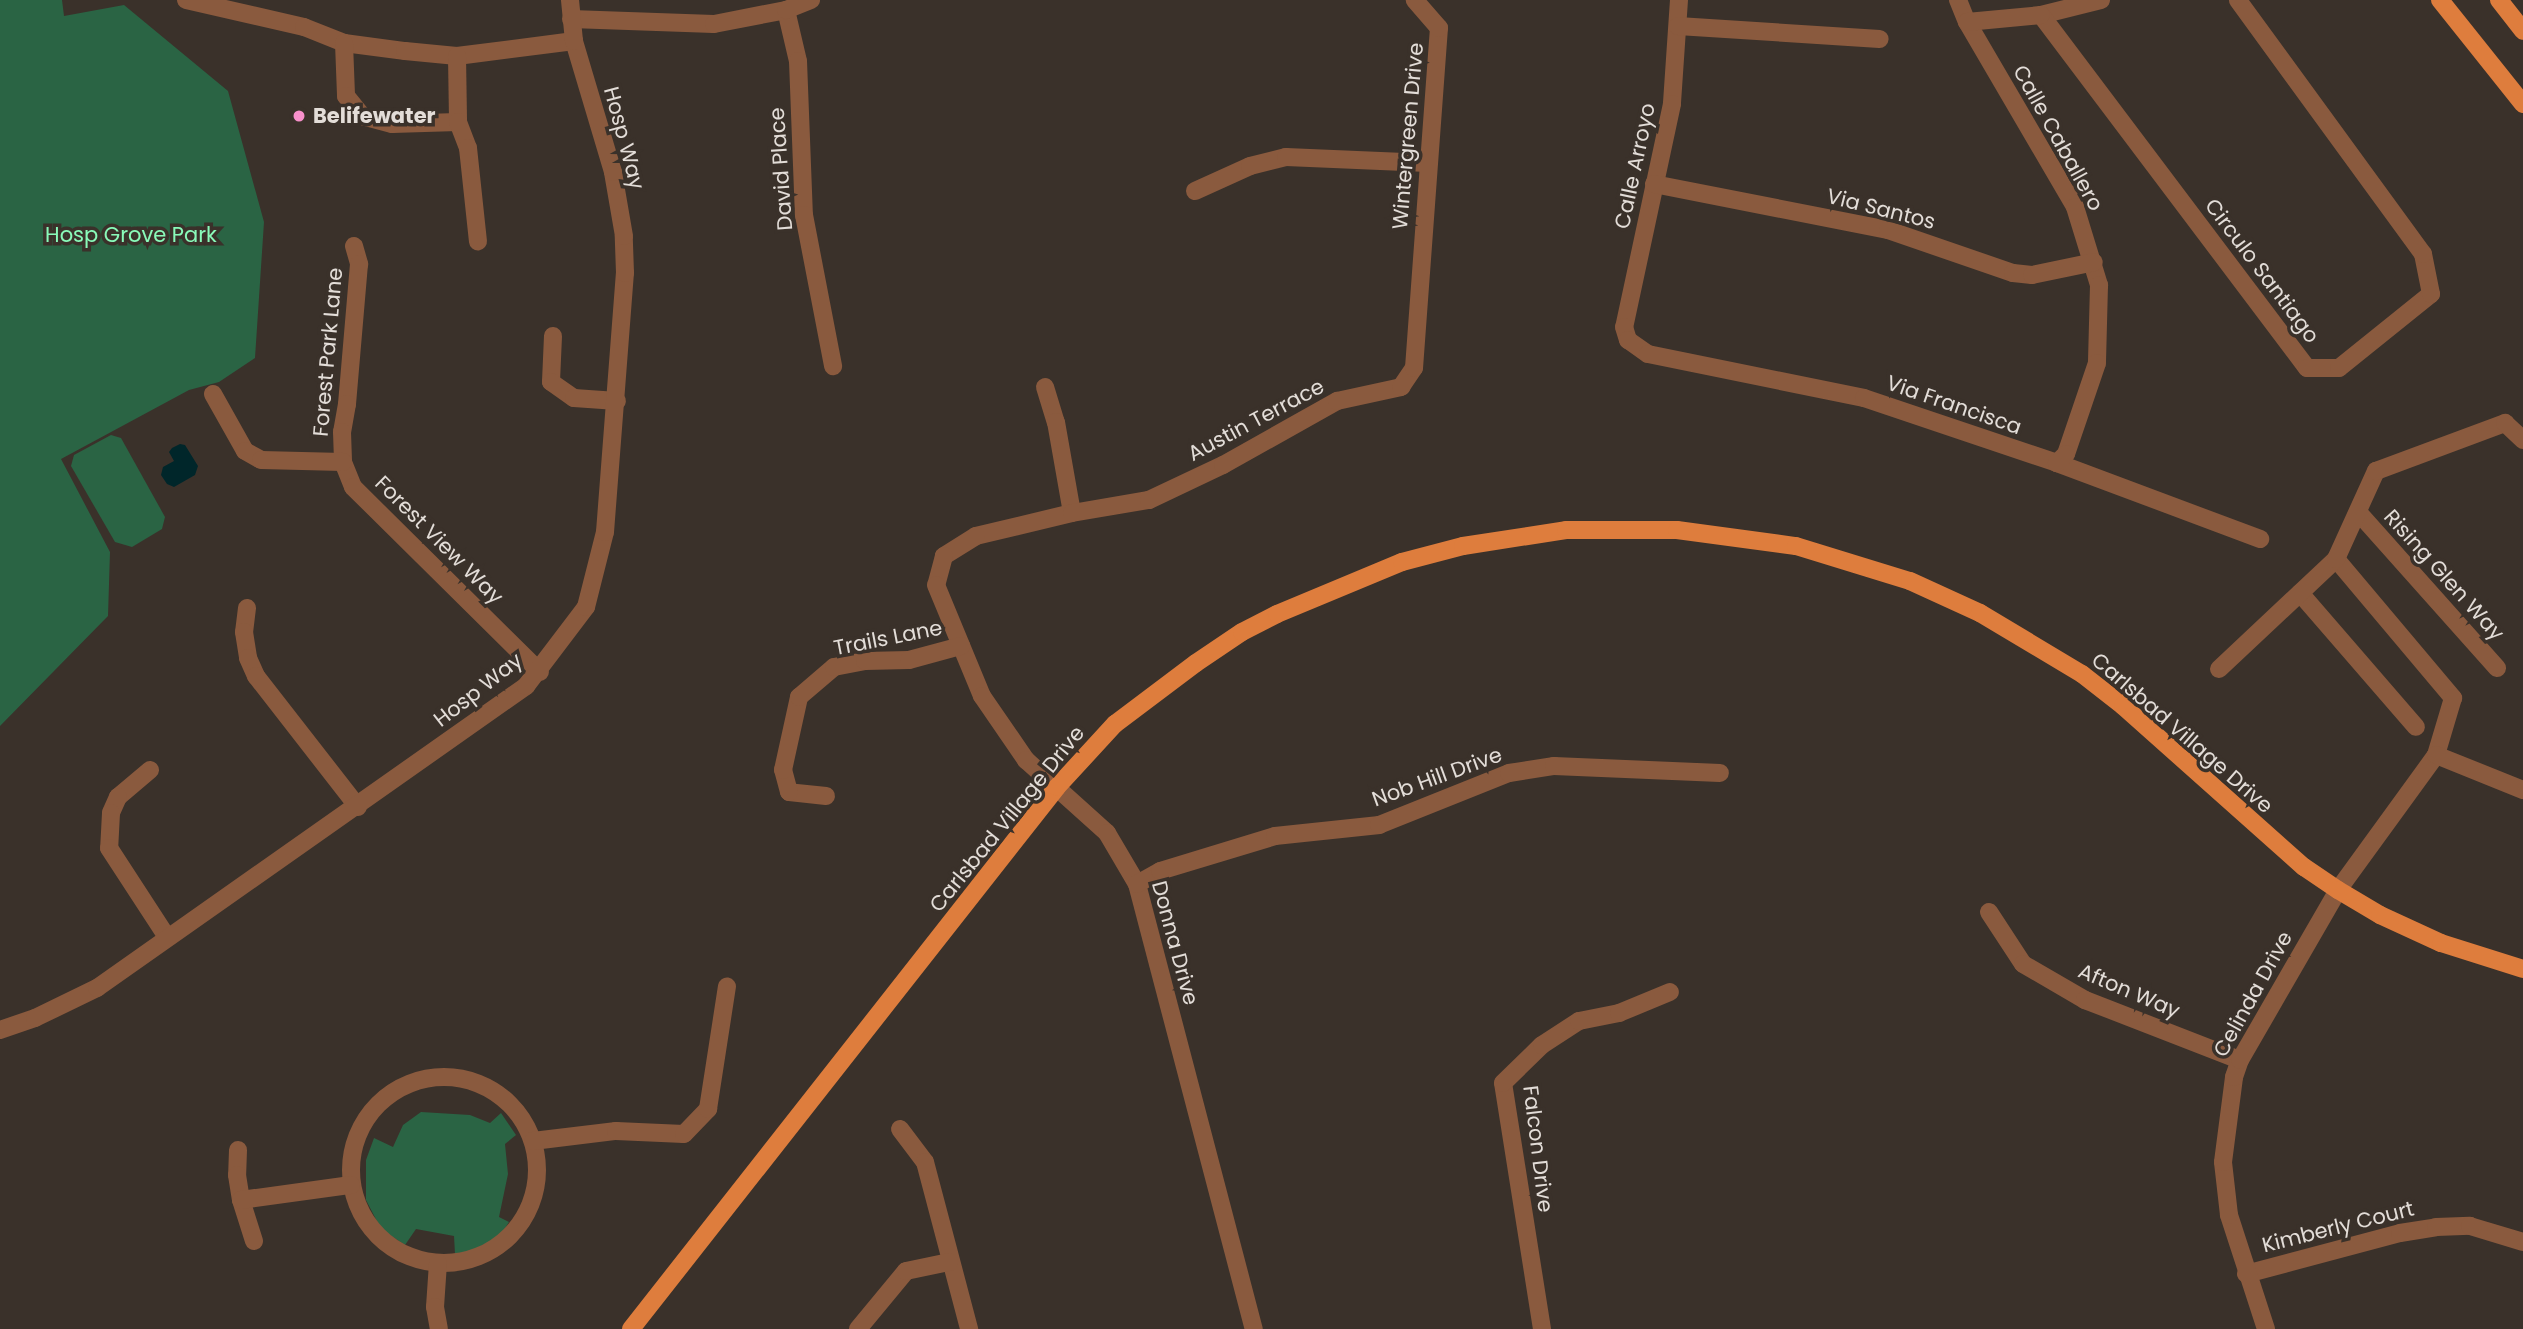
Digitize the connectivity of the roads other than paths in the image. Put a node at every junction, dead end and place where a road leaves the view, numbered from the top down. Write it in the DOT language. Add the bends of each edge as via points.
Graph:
graph roads {
  1 [pos="186,0"];
  2 [pos="570,0"];
  3 [pos="811,0"];
  4 [pos="1415,0"];
  5 [pos="1679,0"];
  6 [pos="1958,0"];
  7 [pos="2101,0"];
  8 [pos="2238,0"];
  9 [pos="2440,0"];
  10 [pos="2500,0"];
  11 [pos="786,10"];
  12 [pos="2040,15"];
  13 [pos="571,19"];
  14 [pos="1967,22"];
  15 [pos="1678,26"];
  16 [pos="2523,31"];
  17 [pos="1880,39"];
  18 [pos="574,41"];
  19 [pos="344,43"];
  20 [pos="457,56"];
  21 [pos="2523,104"];
  22 [pos="458,122"];
  23 [pos="1428,163"];
  24 [pos="1654,184"];
  25 [pos="1195,191"];
  26 [pos="478,241"];
  27 [pos="1422,244"];
  28 [pos="354,246"];
  29 [pos="2094,262"];
  30 [pos="553,336"];
  31 [pos="1628,340"];
  32 [pos="833,366"];
  33 [pos="1045,387"];
  34 [pos="213,394"];
  35 [pos="617,401"];
  36 [pos="2523,440"];
  37 [pos="343,462"];
  38 [pos="2057,463"];
  39 [pos="2358,512"];
  40 [pos="1072,513"];
  41 [pos="2260,540"];
  42 [pos="2336,559"];
  43 [pos="2300,593"];
  44 [pos="247,608"];
  45 [pos="961,646"];
  46 [pos="2497,668"];
  47 [pos="2219,669"];
  48 [pos="540,671"];
  49 [pos="2416,727"];
  50 [pos="2436,755"];
  51 [pos="150,770"];
  52 [pos="1720,773"];
  53 [pos="1057,787"];
  54 [pos="2523,790"];
  55 [pos="826,796"];
  56 [pos="358,807"];
  57 [pos="1137,884"];
  58 [pos="2338,890"];
  59 [pos="1989,912"];
  60 [pos="167,937"];
  61 [pos="2523,969"];
  62 [pos="727,986"];
  63 [pos="1670,992"];
  64 [pos="0,1030"];
  65 [pos="2240,1060"];
  66 [pos="900,1129"];
  67 [pos="533,1142"];
  68 [pos="238,1150"];
  69 [pos="351,1185"];
  70 [pos="241,1200"];
  71 [pos="254,1241"];
  72 [pos="2523,1242"];
  73 [pos="949,1262"];
  74 [pos="438,1263"];
  75 [pos="2246,1273"];
  76 [pos="439,1329"];
  77 [pos="631,1329"];
  78 [pos="858,1329"];
  79 [pos="969,1329"];
  80 [pos="1254,1329"];
  81 [pos="1542,1329"];
  82 [pos="2266,1329"];
  1 -- 19 [label="street" via="304,27"];
  2 -- 13 [label="street, Hosp Way"];
  3 -- 11 [label="street"];
  4 -- 23 [label="street, Wintergreen Drive" via="1439,27"];
  5 -- 15 [label="street, Calle Arroyo"];
  6 -- 14 [label="street, Calle Caballero"];
  7 -- 12 [label="street"];
  8 -- 12 [label="street, Circulo Santiago" via="2423,254 2431,294 2339,368 2307,368"];
  9 -- 21 [label="main road"];
  10 -- 16 [label="main road"];
  11 -- 13 [label="street" via="714,24"];
  11 -- 32 [label="street, David Place" via="798,61 804,215"];
  12 -- 14 [label="street"];
  13 -- 18 [label="street, Hosp Way"];
  14 -- 29 [label="street, Calle Caballero" via="2075,207"];
  15 -- 17 [label="street"];
  15 -- 24 [label="street, Calle Arroyo" via="1672,104"];
  18 -- 20 [label="street"];
  18 -- 35 [label="street, Hosp Way" via="613,172 624,236"];
  19 -- 20 [label="street"];
  19 -- 22 [label="street" via="346,96 362,116 392,124"];
  20 -- 22 [label="street"];
  22 -- 26 [label="street" via="468,148"];
  23 -- 25 [label="street" via="1286,157 1250,166"];
  23 -- 27 [label="street, Wintergreen Drive"];
  24 -- 29 [label="street, Via Santos" via="1888,230 2013,273 2032,275"];
  24 -- 31 [label="street, Calle Arroyo" via="1624,327"];
  27 -- 40 [label="street, Austin Terrace" via="1414,368 1401,387 1336,401 1223,465 1149,500"];
  28 -- 37 [label="street, Forest Park Lane" via="359,264"];
  29 -- 38 [label="street, Calle Caballero" via="2099,285 2097,363 2066,454"];
  30 -- 35 [label="street" via="551,382 574,398"];
  31 -- 38 [label="street, Via Francisca" via="1648,354 1864,398"];
  33 -- 40 [label="street"];
  34 -- 37 [label="street" via="245,451 261,460"];
  35 -- 48 [label="street, Hosp Way" via="606,532 595,580 586,607"];
  36 -- 39 [label="street, Rising Glen Way" via="2505,423 2376,471"];
  37 -- 48 [label="street, Forest View Way" via="353,487"];
  38 -- 41 [label="street, Via Francisca"];
  39 -- 42 [label="street, Rising Glen Way"];
  39 -- 46 [label="street, Rising Glen Way"];
  40 -- 45 [label="street, Donna Drive" via="976,536 944,556 936,584"];
  42 -- 43 [label="street, Rising Glen Way"];
  42 -- 50 [label="street" via="2453,698"];
  43 -- 47 [label="street, Rising Glen Way"];
  43 -- 49 [label="street"];
  44 -- 56 [label="street" via="244,632 256,676"];
  45 -- 53 [label="street, Donna Drive" via="982,696 1026,760"];
  45 -- 55 [label="street, Trails Lane" via="909,660 834,667 799,697 783,770 789,792"];
  48 -- 56 [label="street, Hosp Way" via="526,686"];
  50 -- 54 [label="street"];
  50 -- 58 [label="street"];
  51 -- 60 [label="street" via="118,797 111,813 109,848"];
  52 -- 57 [label="street, Nob Hill Drive" via="1554,766 1509,773 1379,825 1275,836 1160,871"];
  53 -- 57 [label="street, Donna Drive" via="1107,833"];
  53 -- 58 [label="main road, Carlsbad Village Drive" via="1115,724 1173,678 1242,632 1353,579 1426,555 1521,536 1612,528 1704,532 1835,556 1910,581 1980,613 2082,674 2304,867"];
  53 -- 77 [label="main road, Carlsbad Village Drive"];
  56 -- 60 [label="street, Hosp Way"];
  57 -- 80 [label="street, Donna Drive"];
  58 -- 61 [label="main road, Carlsbad Village Drive" via="2429,938"];
  58 -- 65 [label="street, Celinda Drive"];
  59 -- 65 [label="street, Afton Way" via="2023,964 2043,976 2085,1000"];
  60 -- 64 [label="street, Hosp Way" via="97,988"];
  62 -- 67 [label="street" via="708,1110 684,1134 616,1131"];
  63 -- 81 [label="street, Falcon Drive" via="1619,1013 1578,1021 1542,1045 1503,1083"];
  65 -- 75 [label="street, Celinda Drive" via="2222,1162 2229,1215"];
  66 -- 73 [label="street" via="925,1162"];
  67 -- 69 [label="street" via="523,1120 486,1087 462,1079 426,1079 392,1092 368,1116 353,1146"];
  67 -- 74 [label="street" via="536,1185 517,1228 482,1256"];
  68 -- 70 [label="street"];
  69 -- 70 [label="street"];
  69 -- 74 [label="street" via="364,1220 379,1238 394,1250"];
  70 -- 71 [label="street"];
  72 -- 75 [label="street, Kimberly Court" via="2470,1226 2436,1227"];
  73 -- 78 [label="street" via="906,1271"];
  73 -- 79 [label="street"];
  74 -- 76 [label="street" via="435,1307"];
  75 -- 82 [label="street, Celinda Drive"];
}
